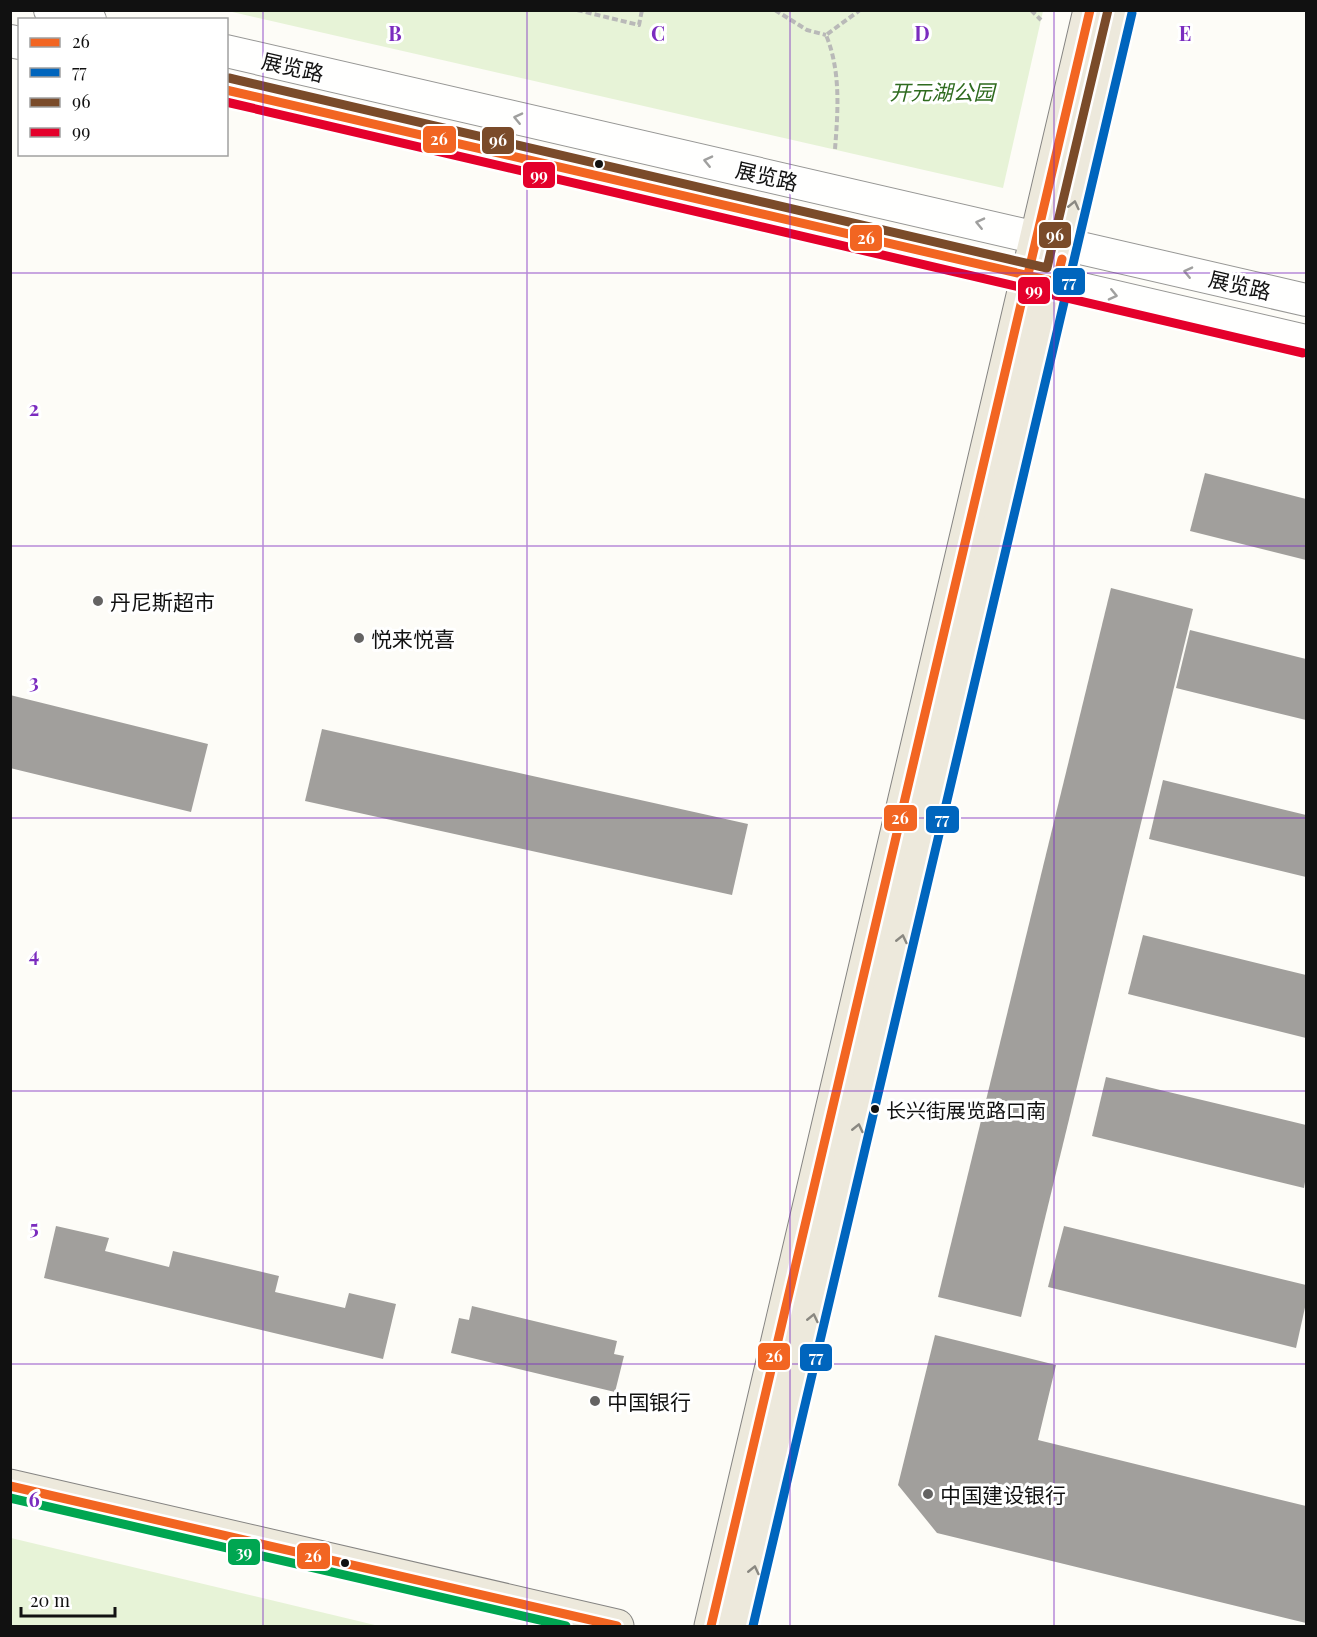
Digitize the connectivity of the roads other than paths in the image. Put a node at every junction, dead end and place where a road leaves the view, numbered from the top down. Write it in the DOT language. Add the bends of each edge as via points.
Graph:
graph roads {
  1 [pos="50,10"];
  2 [pos="1090,10"];
  3 [pos="1120,10"];
  4 [pos="82,18"];
  5 [pos="228,51"];
  6 [pos="228,90"];
  7 [pos="1051,240"];
  8 [pos="1042,278"];
  9 [pos="1306,300"];
  10 [pos="1306,341"];
  11 [pos="10,1486"];
  12 [pos="617,1626"];
  13 [pos="711,1626"];
  14 [pos="741,1626"];
  1 -- 4 [label="street"];
  2 -- 7 [label="main road"];
  7 -- 3 [label="main road, one-way"];
  7 -- 5 [label="street, 展览路, one-way"];
  6 -- 8 [label="street, 展览路"];
  7 -- 8 [label="main road"];
  9 -- 7 [label="street, 展览路, one-way"];
  8 -- 10 [label="street, 展览路, one-way"];
  8 -- 13 [label="main road"];
  14 -- 8 [label="main road, one-way"];
  11 -- 12 [label="main road"];
}
